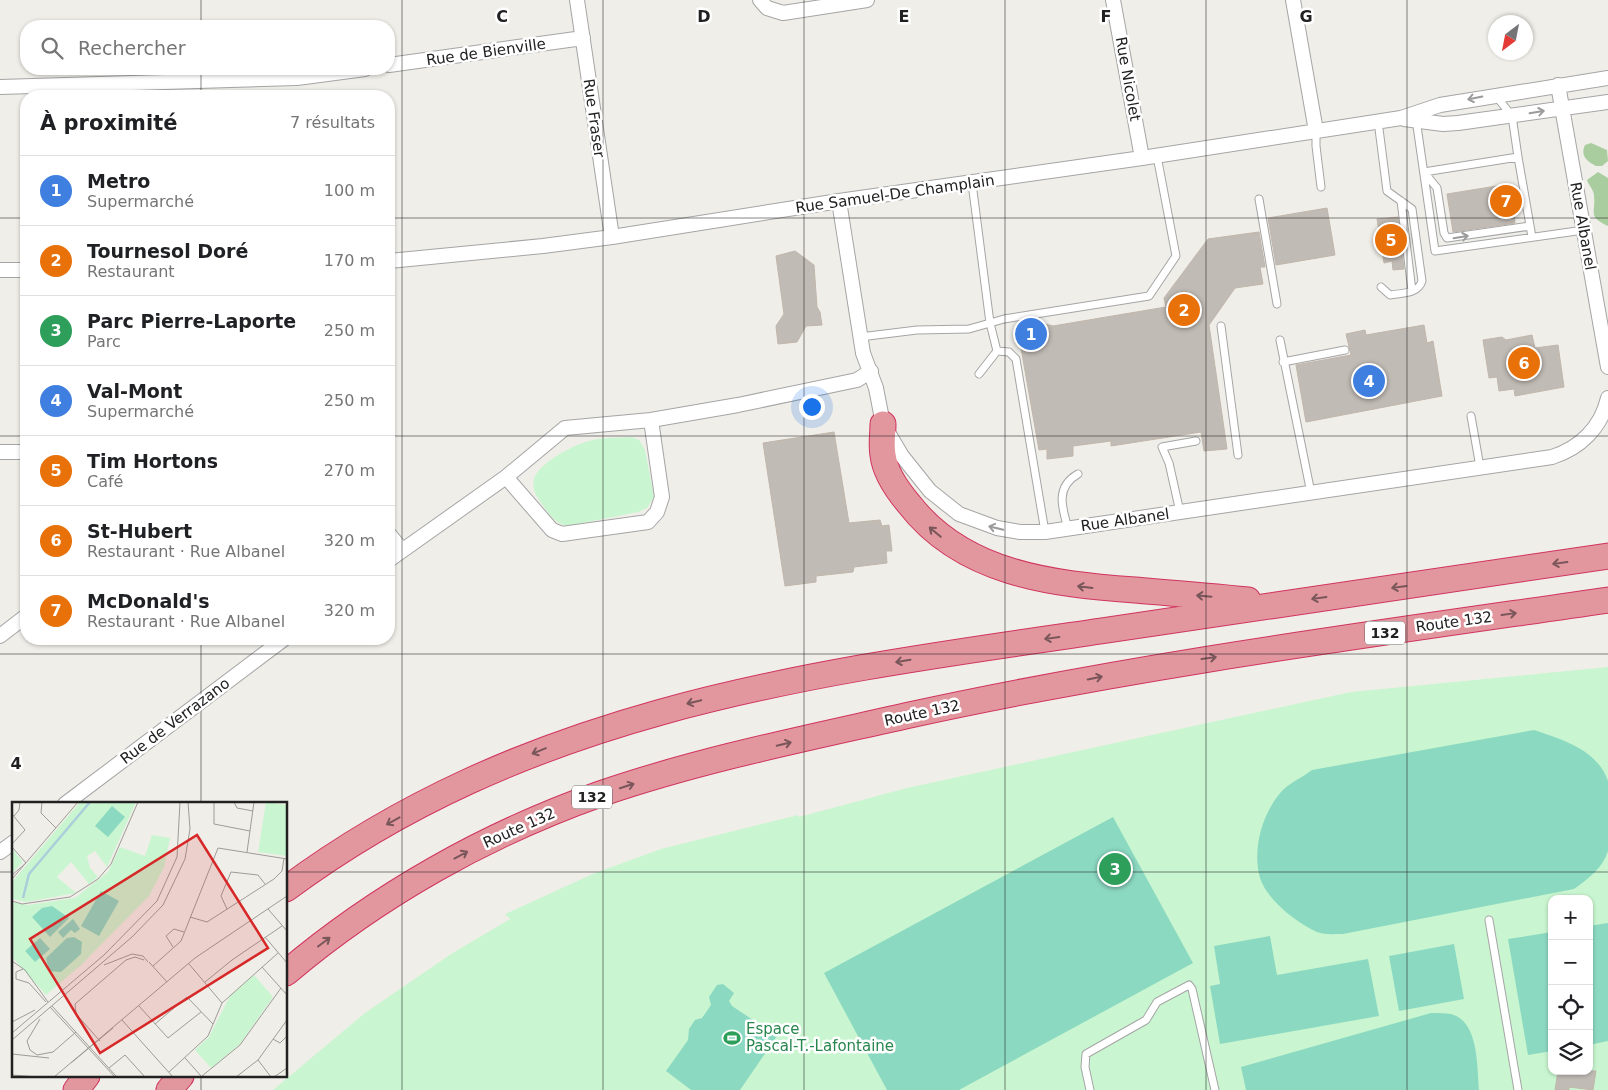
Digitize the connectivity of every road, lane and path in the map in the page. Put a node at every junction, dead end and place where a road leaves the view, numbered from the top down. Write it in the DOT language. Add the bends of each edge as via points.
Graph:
graph roads {
  1 [pos="577,0"];
  2 [pos="760,0"];
  3 [pos="867,0"];
  4 [pos="1113,0"];
  5 [pos="1293,0"];
  6 [pos="583,38"];
  7 [pos="395,65"];
  8 [pos="320,75"];
  9 [pos="1608,78"];
  10 [pos="1558,85"];
  11 [pos="0,87"];
  12 [pos="1494,94"];
  13 [pos="1608,102"];
  14 [pos="1562,108"];
  15 [pos="1512,116"];
  16 [pos="1415,117"];
  17 [pos="1378,122"];
  18 [pos="1316,131"];
  19 [pos="1157,156"];
  20 [pos="1518,157"];
  21 [pos="1142,158"];
  22 [pos="1424,172"];
  23 [pos="972,183"];
  24 [pos="1321,187"];
  25 [pos="1259,199"];
  26 [pos="839,201"];
  27 [pos="1401,201"];
  28 [pos="1530,226"];
  29 [pos="1584,230"];
  30 [pos="612,237"];
  31 [pos="1532,237"];
  32 [pos="395,259"];
  33 [pos="0,270"];
  34 [pos="20,270"];
  35 [pos="1381,287"];
  36 [pos="1412,291"];
  37 [pos="1277,304"];
  38 [pos="990,323"];
  39 [pos="1221,326"];
  40 [pos="860,337"];
  41 [pos="1280,340"];
  42 [pos="1346,350"];
  43 [pos="997,351"];
  44 [pos="1283,362"];
  45 [pos="1608,367"];
  46 [pos="871,371"];
  47 [pos="979,374"];
  48 [pos="1608,398"];
  49 [pos="1471,416"];
  50 [pos="651,420"];
  51 [pos="883,424"];
  52 [pos="1196,441"];
  53 [pos="0,452"];
  54 [pos="20,452"];
  55 [pos="1238,455"];
  56 [pos="1480,467"];
  57 [pos="1078,474"];
  58 [pos="506,476"];
  59 [pos="1311,493"];
  60 [pos="1180,512"];
  61 [pos="1068,528"];
  62 [pos="1045,532"];
  63 [pos="395,541"];
  64 [pos="402,550"];
  65 [pos="395,555"];
  66 [pos="1608,556"];
  67 [pos="1608,600"];
  68 [pos="1288,603"];
  69 [pos="20,621"];
  70 [pos="0,636"];
  71 [pos="276,645"];
  72 [pos="68,802"];
  73 [pos="12,843"];
  74 [pos="0,852"];
  75 [pos="288,888"];
  76 [pos="1489,920"];
  77 [pos="288,971"];
  78 [pos="85,1078"];
  79 [pos="179,1078"];
  80 [pos="76,1090"];
  81 [pos="169,1090"];
  82 [pos="1090,1090"];
  83 [pos="1215,1090"];
  84 [pos="1518,1090"];
  1 -- 6 [label="street, Rue Fraser"];
  2 -- 3 [label="street" via="768,8 783,13"];
  4 -- 21 [label="street, Rue Nicolet"];
  5 -- 18 [label="street"];
  6 -- 7 [label="street, Rue de Bienville"];
  6 -- 30 [label="street, Rue Fraser"];
  8 -- 11 [label="street"];
  9 -- 10 [label="street, Rue Samuel-De Champlain"];
  10 -- 12 [label="street, Rue Samuel-De Champlain"];
  10 -- 14 [label="street, Rue Albanel"];
  12 -- 15 [label="lane"];
  12 -- 16 [label="street, Rue Samuel-De Champlain, one-way" via="1440,105"];
  13 -- 14 [label="street, Rue Samuel-De Champlain"];
  15 -- 14 [label="street, Rue Samuel-De Champlain, one-way"];
  14 -- 29 [label="street, Rue Albanel"];
  15 -- 16 [label="street, Rue Samuel-De Champlain" via="1443,124"];
  15 -- 20 [label="lane"];
  16 -- 17 [label="street, Rue Samuel-De Champlain"];
  16 -- 22 [label="lane"];
  17 -- 18 [label="street, Rue Samuel-De Champlain"];
  17 -- 27 [label="lane" via="1387,191"];
  18 -- 19 [label="street, Rue Samuel-De Champlain"];
  18 -- 24 [label="lane"];
  19 -- 21 [label="street, Rue Samuel-De Champlain"];
  19 -- 38 [label="lane" via="1176,256 1150,296"];
  20 -- 22 [label="lane"];
  20 -- 28 [label="lane"];
  21 -- 23 [label="street, Rue Samuel-De Champlain"];
  22 -- 28 [label="lane, one-way" via="1437,188 1447,238"];
  22 -- 31 [label="lane" via="1435,251"];
  23 -- 26 [label="street, Rue Samuel-De Champlain"];
  23 -- 38 [label="lane"];
  25 -- 37 [label="lane"];
  26 -- 30 [label="street, Rue Samuel-De Champlain"];
  26 -- 40 [label="street, Rue Albanel"];
  27 -- 36 [label="lane"];
  27 -- 36 [label="lane" via="1412,209 1422,281 1420,287"];
  28 -- 31 [label="lane"];
  29 -- 31 [label="lane"];
  29 -- 45 [label="street, Rue Albanel"];
  30 -- 32 [label="street, Rue Samuel-De Champlain"];
  33 -- 34 [label="street"];
  35 -- 36 [label="lane" via="1390,295"];
  38 -- 40 [label="lane" via="969,329 917,330"];
  38 -- 43 [label="lane"];
  39 -- 55 [label="lane"];
  40 -- 46 [label="street, Rue Albanel"];
  41 -- 44 [label="lane"];
  42 -- 44 [label="lane"];
  43 -- 47 [label="lane"];
  43 -- 62 [label="lane" via="1009,352 1016,359"];
  44 -- 59 [label="lane"];
  46 -- 50 [label="street" via="857,380"];
  46 -- 51 [label="street, Rue Albanel"];
  48 -- 56 [label="street, Rue Albanel" via="1593,431 1567,451 1544,458"];
  49 -- 56 [label="lane"];
  50 -- 58 [label="street" via="565,428"];
  50 -- 58 [label="street" via="662,497 657,512 648,522 562,534 552,530"];
  62 -- 51 [label="street, Rue Albanel, one-way" via="997,528 952,510 913,473"];
  68 -- 51 [label="highway, one-way" via="1074,585 1023,575 983,562 941,537 904,499 894,484 883,455"];
  52 -- 60 [label="lane" via="1162,447"];
  53 -- 54 [label="street"];
  56 -- 59 [label="street, Rue Albanel"];
  57 -- 61 [label="lane" via="1070,479 1060,500"];
  58 -- 64 [label="street"];
  59 -- 60 [label="street, Rue Albanel"];
  60 -- 61 [label="street, Rue Albanel"];
  61 -- 62 [label="street, Rue Albanel"];
  63 -- 64 [label="street"];
  64 -- 65 [label="street"];
  66 -- 68 [label="highway, one-way"];
  77 -- 67 [label="highway, Route 132 / 132, one-way" via="357,918 451,861 541,817 643,780 870,724 1161,666"];
  68 -- 75 [label="highway, one-way" via="890,662 714,696 639,716 540,750 452,790 372,832"];
  69 -- 70 [label="street"];
  71 -- 72 [label="street, Rue de Verrazano"];
  73 -- 74 [label="street"];
  76 -- 84 [label="lane"];
  78 -- 80 [label="highway"];
  79 -- 81 [label="highway"];
  82 -- 83 [label="lane" via="1086,1054 1146,1020 1157,1002 1189,985"];
}
